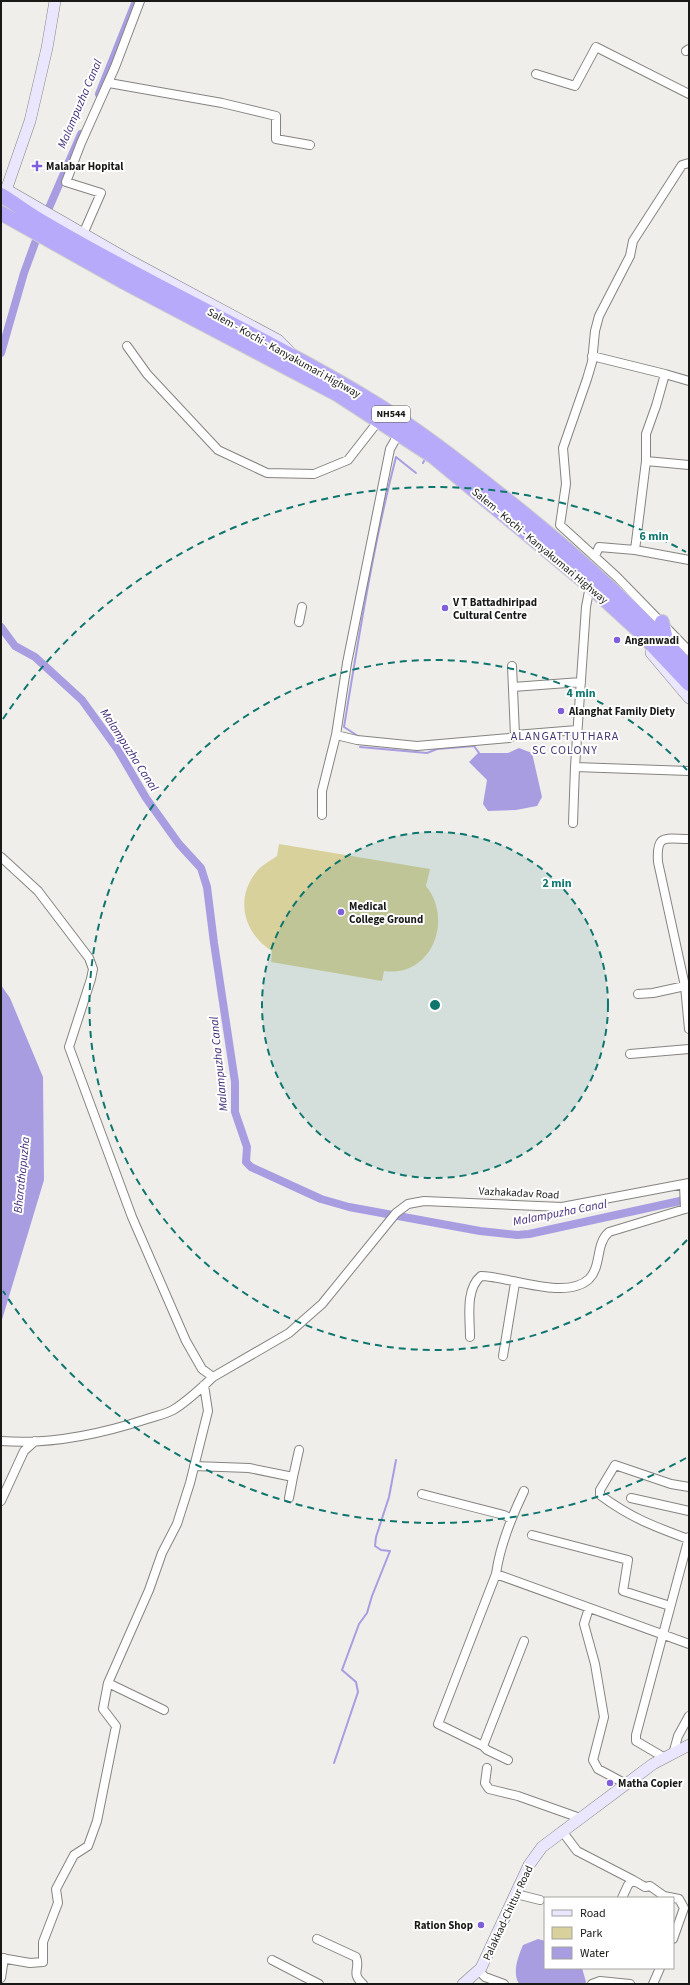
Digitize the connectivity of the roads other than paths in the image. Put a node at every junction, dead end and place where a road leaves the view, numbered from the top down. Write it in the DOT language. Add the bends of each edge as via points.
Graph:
graph roads {
  1 [pos="55,1"];
  2 [pos="140,1"];
  3 [pos="536,74"];
  4 [pos="108,83"];
  5 [pos="689,94"];
  6 [pos="310,145"];
  7 [pos="689,163"];
  8 [pos="4,194"];
  9 [pos="1,213"];
  10 [pos="41,222"];
  11 [pos="83,234"];
  12 [pos="127,346"];
  13 [pos="592,356"];
  14 [pos="298,360"];
  15 [pos="664,374"];
  16 [pos="689,381"];
  17 [pos="382,416"];
  18 [pos="399,433"];
  19 [pos="646,461"];
  20 [pos="689,465"];
  21 [pos="635,550"];
  22 [pos="595,556"];
  23 [pos="689,560"];
  24 [pos="590,586"];
  25 [pos="603,598"];
  26 [pos="302,607"];
  27 [pos="299,622"];
  28 [pos="662,622"];
  29 [pos="667,644"];
  30 [pos="688,661"];
  31 [pos="512,666"];
  32 [pos="581,682"];
  33 [pos="689,684"];
  34 [pos="513,687"];
  35 [pos="689,698"];
  36 [pos="577,730"];
  37 [pos="336,735"];
  38 [pos="515,735"];
  39 [pos="575,767"];
  40 [pos="689,771"];
  41 [pos="322,815"];
  42 [pos="573,823"];
  43 [pos="689,839"];
  44 [pos="1,858"];
  45 [pos="685,986"];
  46 [pos="638,994"];
  47 [pos="688,1009"];
  48 [pos="689,1030"];
  49 [pos="689,1049"];
  50 [pos="630,1054"];
  51 [pos="687,1184"];
  52 [pos="687,1208"];
  53 [pos="515,1283"];
  54 [pos="470,1336"];
  55 [pos="503,1356"];
  56 [pos="213,1377"];
  57 [pos="204,1385"];
  58 [pos="1,1441"];
  59 [pos="35,1441"];
  60 [pos="299,1450"];
  61 [pos="194,1466"];
  62 [pos="293,1477"];
  63 [pos="689,1487"];
  64 [pos="524,1491"];
  65 [pos="422,1494"];
  66 [pos="289,1498"];
  67 [pos="631,1498"];
  68 [pos="1,1501"];
  69 [pos="689,1511"];
  70 [pos="511,1519"];
  71 [pos="532,1534"];
  72 [pos="689,1538"];
  73 [pos="496,1574"];
  74 [pos="670,1606"];
  75 [pos="589,1608"];
  76 [pos="663,1635"];
  77 [pos="524,1641"];
  78 [pos="689,1644"];
  79 [pos="108,1683"];
  80 [pos="164,1710"];
  81 [pos="689,1716"];
  82 [pos="483,1746"];
  83 [pos="687,1748"];
  84 [pos="669,1756"];
  85 [pos="508,1760"];
  86 [pos="486,1768"];
  87 [pos="626,1784"];
  88 [pos="580,1818"];
  89 [pos="562,1831"];
  90 [pos="632,1880"];
  91 [pos="516,1894"];
  92 [pos="622,1897"];
  93 [pos="540,1900"];
  94 [pos="674,1935"];
  95 [pos="317,1939"];
  96 [pos="2,1958"];
  97 [pos="660,1969"];
  98 [pos="479,1971"];
  99 [pos="1,1978"];
  100 [pos="319,1984"];
  101 [pos="363,1984"];
  102 [pos="463,1984"];
  103 [pos="504,1984"];
  104 [pos="592,1984"];
  105 [pos="630,1984"];
  106 [pos="653,1984"];
  1 -- 8 [label="street" via="30,121"];
  2 -- 4 [label="street"];
  3 -- 5 [label="street" via="575,86 596,48"];
  4 -- 6 [label="street" via="222,103 276,116 276,139"];
  4 -- 11 [label="street" via="66,182 101,193"];
  7 -- 13 [label="street" via="682,164 633,241 630,256 599,316"];
  8 -- 10 [label="highway, Salem - Kochi - Kanyakumari Highway / NH544"];
  9 -- 10 [label="highway, Salem - Kochi - Kanyakumari Highway / NH544"];
  10 -- 11 [label="street"];
  10 -- 14 [label="highway, Salem - Kochi - Kanyakumari Highway / NH544"];
  10 -- 17 [label="highway, Salem - Kochi - Kanyakumari Highway / NH544" via="337,394"];
  11 -- 14 [label="street" via="278,340"];
  12 -- 17 [label="street" via="148,374 218,450 267,473 314,474 348,460"];
  13 -- 15 [label="street"];
  13 -- 22 [label="street" via="587,379 563,448 566,484 560,526"];
  14 -- 17 [label="highway, Salem - Kochi - Kanyakumari Highway / NH544"];
  15 -- 16 [label="street"];
  15 -- 19 [label="street" via="646,434"];
  17 -- 18 [label="highway, Salem - Kochi - Kanyakumari Highway / NH544"];
  17 -- 29 [label="highway, Salem - Kochi - Kanyakumari Highway / NH544" via="458,460 556,540"];
  18 -- 24 [label="highway, Salem - Kochi - Kanyakumari Highway / NH544" via="434,457"];
  18 -- 37 [label="street" via="390,449 347,663"];
  19 -- 20 [label="street"];
  19 -- 21 [label="street"];
  21 -- 22 [label="street" via="599,547"];
  21 -- 23 [label="street"];
  22 -- 28 [label="street"];
  24 -- 25 [label="highway, Salem - Kochi - Kanyakumari Highway / NH544"];
  24 -- 32 [label="street" via="586,607"];
  25 -- 33 [label="highway, Salem - Kochi - Kanyakumari Highway / NH544"];
  25 -- 35 [label="street" via="612,615 656,658"];
  26 -- 27 [label="street"];
  28 -- 29 [label="highway"];
  28 -- 30 [label="street"];
  29 -- 30 [label="highway, Salem - Kochi - Kanyakumari Highway / NH544"];
  31 -- 34 [label="street"];
  32 -- 34 [label="street"];
  32 -- 36 [label="street"];
  34 -- 38 [label="street"];
  36 -- 38 [label="street"];
  36 -- 39 [label="street"];
  37 -- 38 [label="street" via="357,740 417,746 509,738"];
  37 -- 41 [label="street" via="322,791"];
  39 -- 40 [label="street"];
  39 -- 42 [label="street"];
  43 -- 45 [label="street" via="663,839 658,849 658,862"];
  44 -- 56 [label="street" via="38,891 89,958 93,969 91,979 69,1047 132,1217 182,1334 202,1369"];
  45 -- 46 [label="street"];
  45 -- 47 [label="street"];
  47 -- 48 [label="street"];
  49 -- 50 [label="street"];
  51 -- 52 [label="street"];
  51 -- 56 [label="street, Vazhakadav Road" via="562,1207 424,1201 408,1204 396,1213 322,1304 289,1333"];
  52 -- 53 [label="street" via="609,1232 604,1236 589,1279 576,1286 549,1287"];
  53 -- 54 [label="street" via="491,1276 481,1276 474,1281 470,1306"];
  53 -- 55 [label="street"];
  56 -- 57 [label="street"];
  57 -- 59 [label="street" via="172,1411 124,1427 57,1440"];
  57 -- 61 [label="street" via="208,1411"];
  58 -- 59 [label="street"];
  59 -- 68 [label="street" via="24,1451"];
  60 -- 62 [label="street"];
  61 -- 62 [label="street" via="249,1468"];
  61 -- 79 [label="street" via="178,1524 162,1553 149,1590"];
  62 -- 66 [label="street"];
  63 -- 72 [label="street" via="665,1482 615,1465 600,1490 600,1495 623,1512 646,1524"];
  64 -- 70 [label="street"];
  65 -- 70 [label="street"];
  67 -- 69 [label="street"];
  70 -- 73 [label="street" via="499,1555"];
  71 -- 74 [label="street" via="628,1560 623,1591"];
  72 -- 74 [label="street"];
  73 -- 75 [label="street"];
  73 -- 82 [label="street" via="438,1724"];
  74 -- 76 [label="street"];
  75 -- 76 [label="street"];
  75 -- 87 [label="street" via="584,1624 595,1664 604,1717 593,1760 598,1769"];
  76 -- 78 [label="street"];
  76 -- 84 [label="street" via="636,1741"];
  77 -- 82 [label="street"];
  79 -- 80 [label="street"];
  79 -- 96 [label="street" via="103,1709 116,1726 97,1821 88,1846 74,1855 56,1889 58,1903 42,1942 43,1962 30,1963"];
  81 -- 84 [label="street"];
  82 -- 85 [label="street"];
  83 -- 84 [label="street, Palakkad-Chittur Road"];
  84 -- 87 [label="street, Palakkad-Chittur Road" via="653,1764"];
  86 -- 88 [label="street" via="486,1787"];
  87 -- 88 [label="street, Palakkad-Chittur Road"];
  88 -- 89 [label="street, Palakkad-Chittur Road"];
  89 -- 90 [label="street" via="577,1851"];
  89 -- 91 [label="street, Palakkad-Chittur Road" via="542,1847 529,1865"];
  90 -- 92 [label="street"];
  90 -- 94 [label="street" via="645,1887 650,1886 664,1896 675,1897 683,1905"];
  91 -- 93 [label="street"];
  91 -- 98 [label="street, Palakkad-Chittur Road"];
  95 -- 101 [label="street" via="356,1957 356,1974"];
  96 -- 99 [label="street"];
  97 -- 106 [label="street"];
  98 -- 102 [label="street, Palakkad-Chittur Road"];
  98 -- 103 [label="street" via="485,1977"];
  100 -- 100 [label="street" via="272,1960"];
  104 -- 105 [label="street" via="600,1981"];
}
